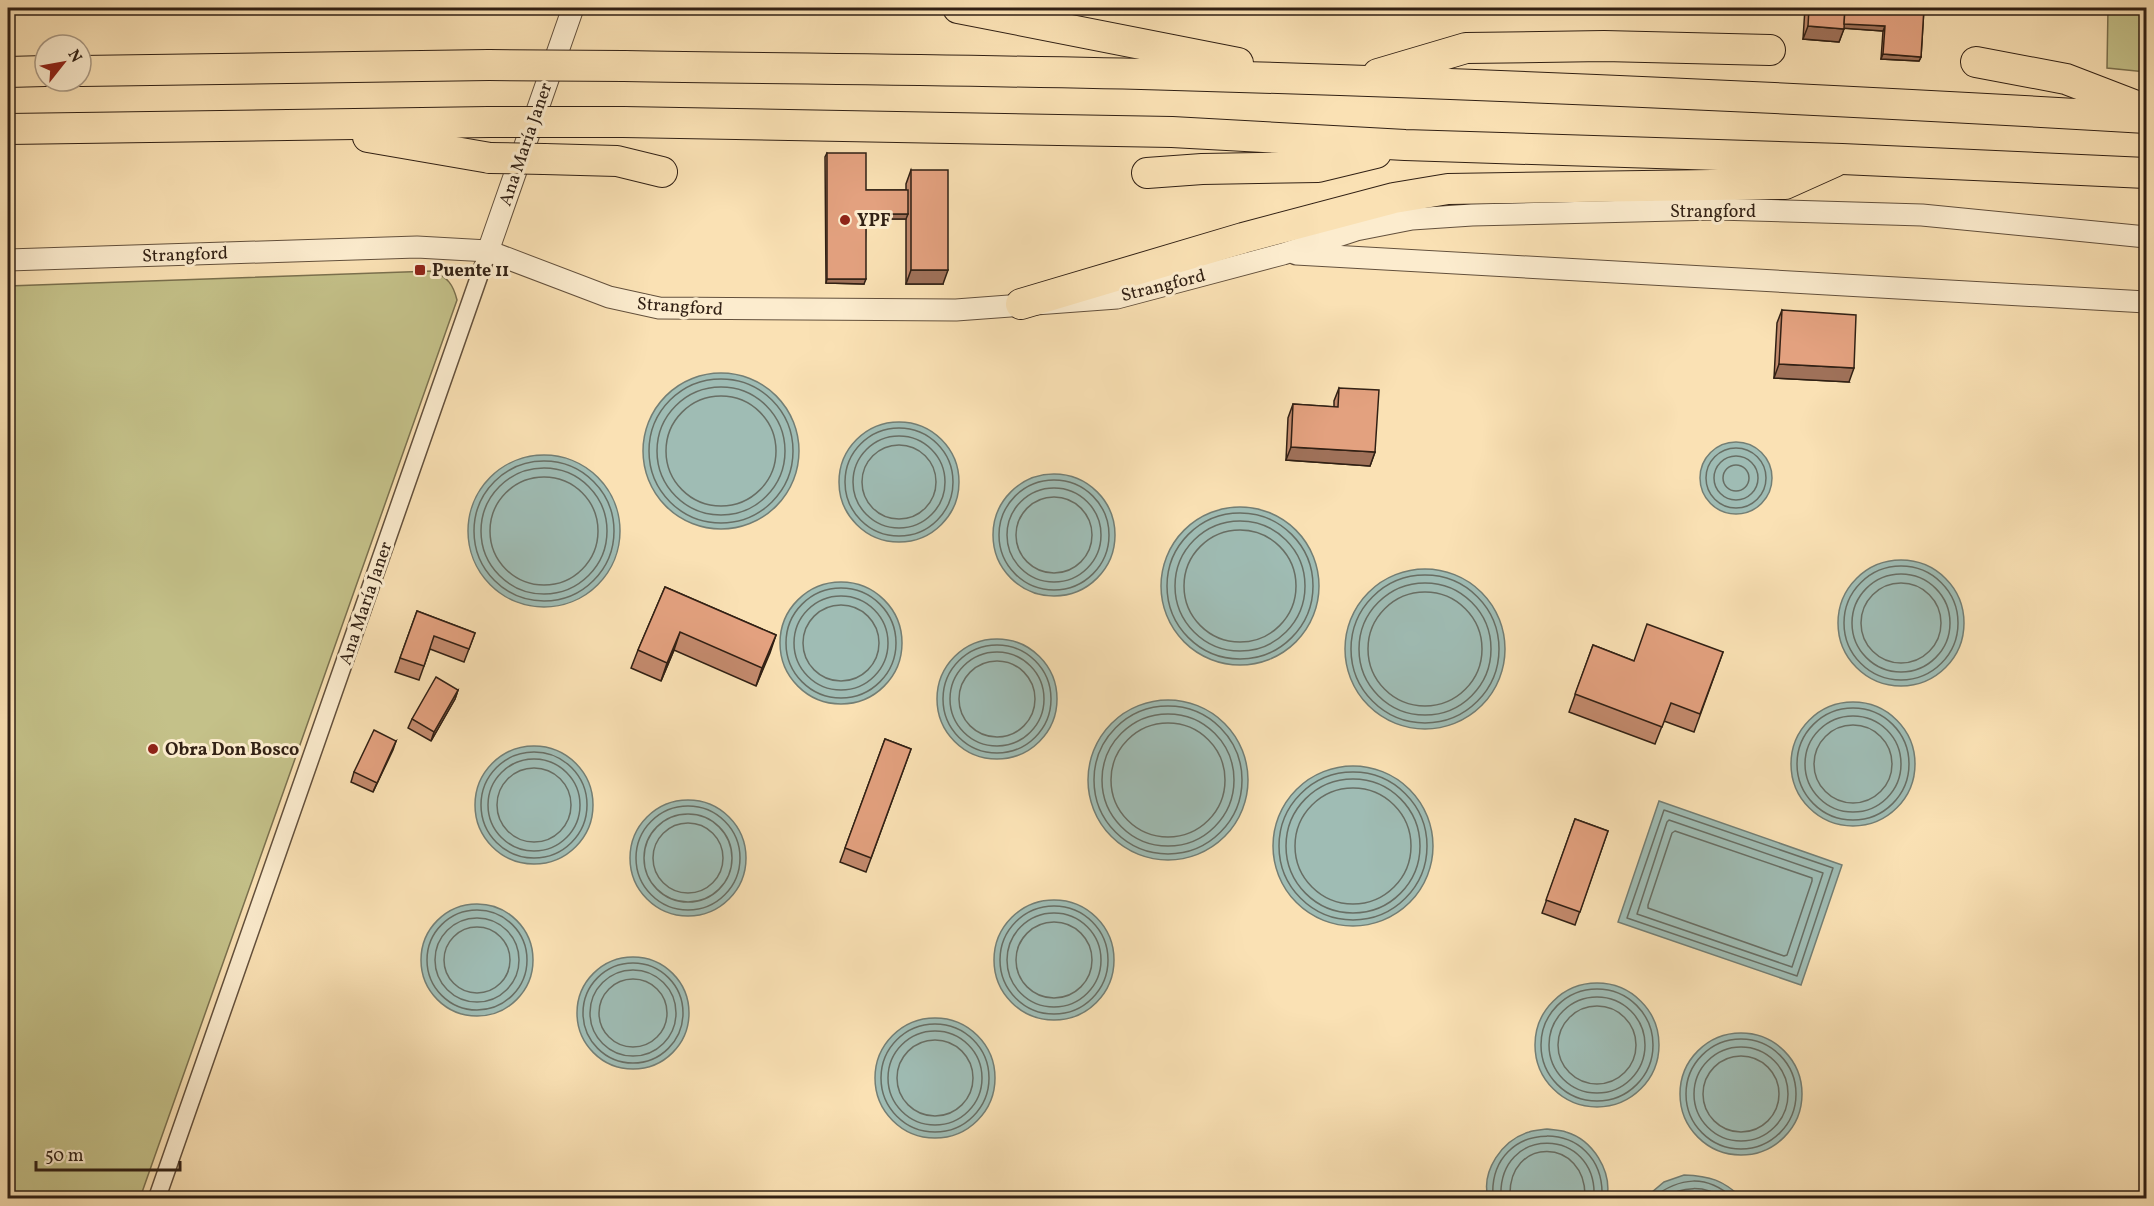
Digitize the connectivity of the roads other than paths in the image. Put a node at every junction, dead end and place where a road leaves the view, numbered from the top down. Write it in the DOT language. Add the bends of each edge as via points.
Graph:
graph roads {
  1 [pos="573,8"];
  2 [pos="958,8"];
  3 [pos="1770,50"];
  4 [pos="1976,62"];
  5 [pos="93,70"];
  6 [pos="33,71"];
  7 [pos="8,72"];
  8 [pos="1340,80"];
  9 [pos="2146,110"];
  10 [pos="2146,118"];
  11 [pos="295,124"];
  12 [pos="8,129"];
  13 [pos="1405,145"];
  14 [pos="1842,159"];
  15 [pos="662,172"];
  16 [pos="1147,173"];
  17 [pos="2146,173"];
  18 [pos="2146,237"];
  19 [pos="488,251"];
  20 [pos="1283,254"];
  21 [pos="8,260"];
  22 [pos="2146,302"];
  23 [pos="1021,304"];
  24 [pos="157,1198"];
  1 -- 19 [label="street, Ana María Janer"];
  2 -- 8 [label="highway"];
  3 -- 8 [label="highway" via="1466,48"];
  4 -- 9 [label="highway" via="2066,79"];
  5 -- 8 [label="highway, bridge" via="624,66"];
  6 -- 7 [label="highway"];
  8 -- 10 [label="highway" via="1872,102"];
  11 -- 12 [label="highway"];
  11 -- 13 [label="highway, bridge" via="623,122 1172,132"];
  11 -- 15 [label="highway, bridge" via="490,158 617,161"];
  13 -- 14 [label="highway"];
  13 -- 16 [label="highway" via="1318,167"];
  14 -- 17 [label="highway"];
  14 -- 23 [label="highway" via="1785,184 1448,189 1394,198"];
  18 -- 20 [label="street, Strangford" via="1922,215 1693,210 1412,219 1356,230"];
  19 -- 21 [label="street, Strangford" via="417,247"];
  19 -- 23 [label="street, Strangford" via="609,297 659,308 956,310"];
  19 -- 24 [label="street, Ana María Janer"];
  20 -- 22 [label="street, Strangford"];
  20 -- 23 [label="street, Strangford" via="1117,298"];
}
